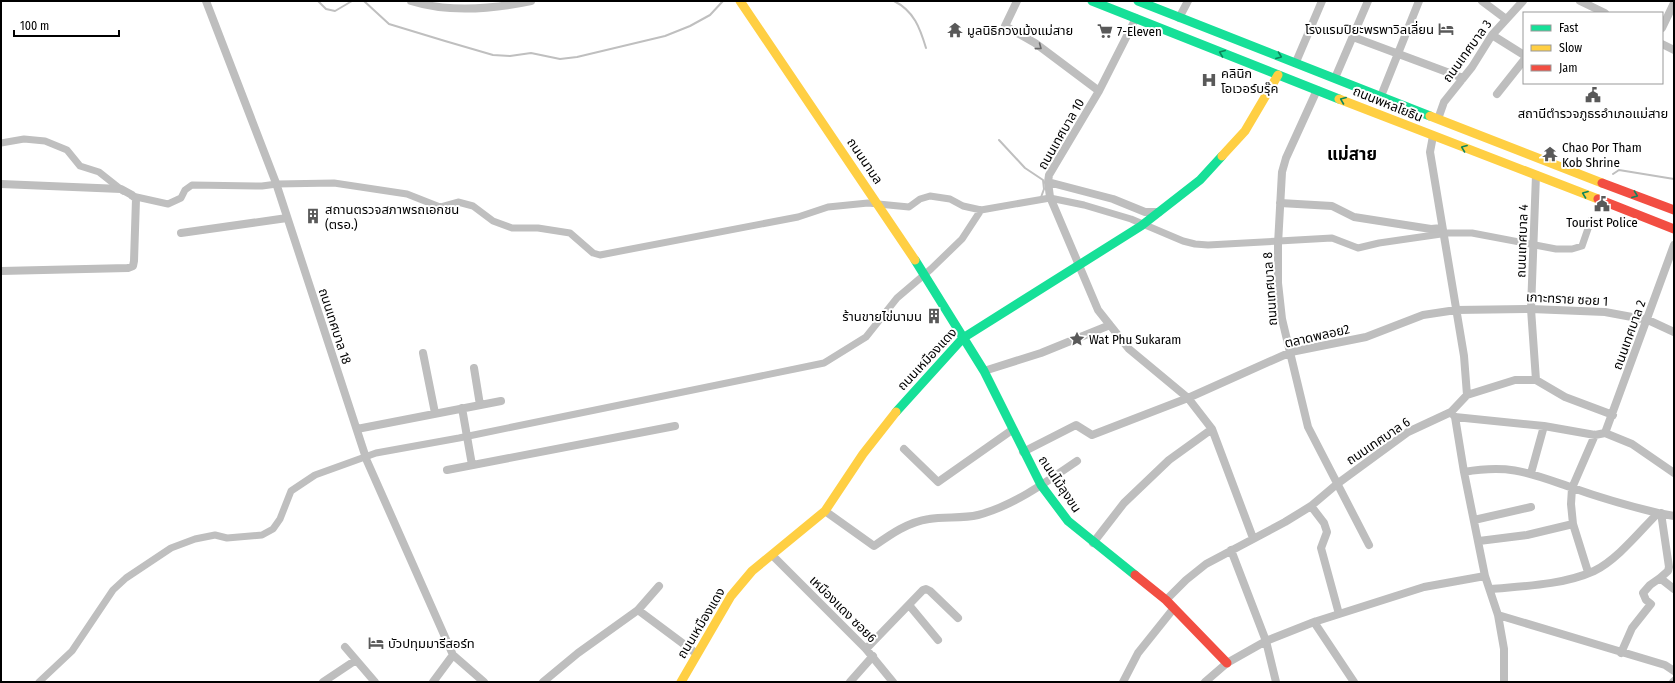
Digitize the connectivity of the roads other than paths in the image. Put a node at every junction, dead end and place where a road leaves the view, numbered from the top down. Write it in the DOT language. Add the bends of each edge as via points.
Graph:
graph roads {
  1 [pos="206,1"];
  2 [pos="411,1"];
  3 [pos="531,1"];
  4 [pos="740,1"];
  5 [pos="1017,1"];
  6 [pos="1092,1"];
  7 [pos="1138,1"];
  8 [pos="1188,1"];
  9 [pos="1322,1"];
  10 [pos="1368,1"];
  11 [pos="1419,1"];
  12 [pos="1482,1"];
  13 [pos="1523,1"];
  14 [pos="1580,1"];
  15 [pos="1674,3"];
  16 [pos="1603,12"];
  17 [pos="1136,18"];
  18 [pos="1179,18"];
  19 [pos="1506,19"];
  20 [pos="1663,26"];
  21 [pos="1492,35"];
  22 [pos="1353,36"];
  23 [pos="1663,44"];
  24 [pos="1674,50"];
  25 [pos="1398,53"];
  26 [pos="1523,54"];
  27 [pos="1523,61"];
  28 [pos="1296,62"];
  29 [pos="1278,75"];
  30 [pos="1335,78"];
  31 [pos="1463,78"];
  32 [pos="1099,90"];
  33 [pos="1317,90"];
  34 [pos="1497,94"];
  35 [pos="1381,96"];
  36 [pos="1438,119"];
  37 [pos="1433,136"];
  38 [pos="1526,154"];
  39 [pos="1519,169"];
  40 [pos="1536,175"];
  41 [pos="1,184"];
  42 [pos="1049,189"];
  43 [pos="1280,203"];
  44 [pos="1674,210"];
  45 [pos="1158,214"];
  46 [pos="287,218"];
  47 [pos="1442,228"];
  48 [pos="1674,229"];
  49 [pos="181,234"];
  50 [pos="1674,245"];
  51 [pos="1078,266"];
  52 [pos="1,271"];
  53 [pos="1531,309"];
  54 [pos="1456,310"];
  55 [pos="1648,320"];
  56 [pos="1110,325"];
  57 [pos="1674,332"];
  58 [pos="963,338"];
  59 [pos="1291,352"];
  60 [pos="423,353"];
  61 [pos="474,368"];
  62 [pos="984,371"];
  63 [pos="1536,380"];
  64 [pos="1467,395"];
  65 [pos="1188,398"];
  66 [pos="501,401"];
  67 [pos="480,404"];
  68 [pos="462,408"];
  69 [pos="435,413"];
  70 [pos="1453,415"];
  71 [pos="1613,415"];
  72 [pos="675,426"];
  73 [pos="1544,426"];
  74 [pos="357,429"];
  75 [pos="1212,429"];
  76 [pos="1012,430"];
  77 [pos="1605,433"];
  78 [pos="1595,435"];
  79 [pos="904,449"];
  80 [pos="1023,452"];
  81 [pos="1077,461"];
  82 [pos="472,465"];
  83 [pos="447,470"];
  84 [pos="1464,472"];
  85 [pos="1531,473"];
  86 [pos="1674,473"];
  87 [pos="1337,484"];
  88 [pos="1042,485"];
  89 [pos="1572,488"];
  90 [pos="1311,506"];
  91 [pos="1531,507"];
  92 [pos="825,511"];
  93 [pos="1659,513"];
  94 [pos="1674,516"];
  95 [pos="1474,520"];
  96 [pos="1573,524"];
  97 [pos="1253,538"];
  98 [pos="1479,541"];
  99 [pos="1093,543"];
  100 [pos="1370,545"];
  101 [pos="1231,550"];
  102 [pos="772,555"];
  103 [pos="1588,572"];
  104 [pos="1485,576"];
  105 [pos="1660,578"];
  106 [pos="660,586"];
  107 [pos="1490,589"];
  108 [pos="1674,589"];
  109 [pos="1166,600"];
  110 [pos="909,605"];
  111 [pos="1174,608"];
  112 [pos="638,610"];
  113 [pos="1339,614"];
  114 [pos="1498,615"];
  115 [pos="958,618"];
  116 [pos="1314,622"];
  117 [pos="938,640"];
  118 [pos="1266,641"];
  119 [pos="345,646"];
  120 [pos="866,649"];
  121 [pos="1621,653"];
  122 [pos="697,654"];
  123 [pos="453,655"];
  124 [pos="873,656"];
  125 [pos="356,660"];
  126 [pos="1227,663"];
  127 [pos="1674,671"];
  128 [pos="323,682"];
  129 [pos="375,682"];
  130 [pos="433,682"];
  131 [pos="484,682"];
  132 [pos="543,682"];
  133 [pos="681,682"];
  134 [pos="850,682"];
  135 [pos="893,682"];
  136 [pos="1123,682"];
  137 [pos="1205,682"];
  138 [pos="1276,682"];
  139 [pos="1354,682"];
  140 [pos="1504,682"];
  1 -- 46 [label="street, ถนนเทศบาล 18"];
  2 -- 3 [label="street" via="447,7 490,8"];
  4 -- 58 [label="street, ถนนนามล" via="925,274"];
  5 -- 32 [label="street, one-way" via="1005,26 1035,43"];
  6 -- 17 [label="street, ถนนพหลโยธิน"];
  7 -- 18 [label="street, ถนนพหลโยธิน"];
  8 -- 18 [label="street"];
  9 -- 28 [label="street"];
  10 -- 22 [label="street"];
  11 -- 25 [label="street"];
  12 -- 19 [label="street"];
  13 -- 19 [label="street, ถนนเทศบาล 3"];
  14 -- 16 [label="street"];
  15 -- 20 [label="street"];
  29 -- 17 [label="street, ถนนพหลโยธิน, one-way"];
  17 -- 32 [label="street, ถนนเทศบาล 10"];
  18 -- 28 [label="street, ถนนพหลโยธิน, one-way"];
  19 -- 21 [label="street, ถนนเทศบาล 3"];
  21 -- 26 [label="street"];
  21 -- 31 [label="street, ถนนเทศบาล 3"];
  22 -- 25 [label="street"];
  22 -- 30 [label="street"];
  23 -- 24 [label="street"];
  25 -- 31 [label="street"];
  25 -- 35 [label="street"];
  27 -- 34 [label="street"];
  28 -- 30 [label="street, ถนนพหลโยธิน"];
  29 -- 33 [label="street, ถนนพหลโยธิน"];
  29 -- 45 [label="street, ถนนเหมืองแดง" via="1245,131 1223,157 1200,180"];
  30 -- 35 [label="street, ถนนพหลโยธิน"];
  31 -- 36 [label="street, ถนนเทศบาล 3" via="1444,102"];
  32 -- 42 [label="street, ถนนเทศบาล 10" via="1050,175"];
  37 -- 33 [label="street, ถนนพหลโยธิน, one-way"];
  33 -- 43 [label="street, ถนนเทศบาล 8" via="1286,158 1282,172"];
  35 -- 36 [label="street, ถนนพหลโยธิน"];
  36 -- 38 [label="street, ถนนพหลโยธิน"];
  39 -- 37 [label="street, ถนนพหลโยธิน, one-way"];
  37 -- 47 [label="street" via="1430,152"];
  38 -- 39 [label="street"];
  38 -- 44 [label="street, ถนนพหลโยธิน, one-way"];
  39 -- 40 [label="street, ถนนพหลโยธิน"];
  48 -- 40 [label="street, ถนนพหลโยธิน, one-way"];
  40 -- 53 [label="street, ถนนเทศบาล 4"];
  41 -- 52 [label="street" via="121,189 136,199 136,226 134,261 128,268"];
  42 -- 45 [label="street" via="1113,199 1145,212"];
  42 -- 51 [label="street"];
  43 -- 47 [label="street" via="1332,206 1354,217 1431,229"];
  43 -- 59 [label="street, ถนนเทศบาล 8" via="1278,283 1282,319"];
  45 -- 51 [label="street, ถนนเหมืองแดง"];
  46 -- 49 [label="street"];
  46 -- 74 [label="street, ถนนเทศบาล 18"];
  47 -- 54 [label="street"];
  50 -- 55 [label="street, ถนนเทศบาล 2"];
  51 -- 56 [label="street" via="1098,310"];
  51 -- 58 [label="street, ถนนเหมืองแดง"];
  53 -- 54 [label="street, เกาะทราย ซอย 1"];
  53 -- 55 [label="street, เกาะทราย ซอย 1" via="1606,312"];
  53 -- 63 [label="street, ถนนเทศบาล 4"];
  54 -- 59 [label="street, ตลาดพลอย2" via="1423,315 1366,337"];
  54 -- 64 [label="street" via="1464,356"];
  55 -- 57 [label="street, เกาะทราย ซอย 1"];
  55 -- 71 [label="street, ถนนเทศบาล 2"];
  56 -- 62 [label="street" via="1041,353"];
  56 -- 65 [label="street" via="1129,349"];
  58 -- 62 [label="street, ถนนไม้ลุงขน"];
  58 -- 92 [label="street, ถนนเหมืองแดง" via="908,398 863,454"];
  59 -- 65 [label="street, ตลาดพลอย2"];
  59 -- 87 [label="street, ถนนเทศบาล 8" via="1308,427"];
  60 -- 69 [label="street"];
  61 -- 67 [label="street"];
  62 -- 76 [label="street, ถนนไม้ลุงขน"];
  63 -- 64 [label="street" via="1515,380"];
  63 -- 71 [label="street" via="1566,397"];
  64 -- 70 [label="street, ถนนเทศบาล 6"];
  65 -- 75 [label="street"];
  65 -- 80 [label="street, ตลาดพลอย2" via="1092,435 1076,425"];
  66 -- 67 [label="street"];
  67 -- 68 [label="street"];
  68 -- 69 [label="street"];
  68 -- 82 [label="street"];
  69 -- 74 [label="street"];
  70 -- 73 [label="street"];
  70 -- 84 [label="street"];
  70 -- 87 [label="street, ถนนเทศบาล 6" via="1408,432"];
  71 -- 77 [label="street, ถนนเทศบาล 2"];
  72 -- 82 [label="street"];
  73 -- 78 [label="street"];
  73 -- 85 [label="street"];
  74 -- 123 [label="street, ถนนเทศบาล 18" via="367,461"];
  75 -- 97 [label="street"];
  75 -- 99 [label="street" via="1169,460 1124,503"];
  76 -- 79 [label="street" via="938,482"];
  76 -- 80 [label="street, ถนนไม้ลุงขน"];
  77 -- 78 [label="street"];
  77 -- 86 [label="street" via="1632,444"];
  78 -- 89 [label="street"];
  80 -- 88 [label="street, ถนนไม้ลุงขน"];
  81 -- 88 [label="street"];
  82 -- 83 [label="street"];
  84 -- 85 [label="street" via="1489,468"];
  84 -- 95 [label="street"];
  85 -- 89 [label="street"];
  87 -- 90 [label="street, ถนนเทศบาล 6"];
  87 -- 100 [label="street, ถนนเทศบาล 8"];
  88 -- 92 [label="street" via="977,515 927,519 903,527 874,546"];
  88 -- 99 [label="street, ถนนไม้ลุงขน" via="1068,521"];
  89 -- 93 [label="street"];
  89 -- 96 [label="street"];
  90 -- 97 [label="street, ถนนเทศบาล 6"];
  90 -- 113 [label="street" via="1324,523 1327,532 1321,548"];
  91 -- 95 [label="street"];
  92 -- 102 [label="street, ถนนเหมืองแดง"];
  93 -- 94 [label="street"];
  93 -- 103 [label="street" via="1624,549"];
  93 -- 105 [label="street" via="1668,570"];
  95 -- 98 [label="street"];
  96 -- 98 [label="street" via="1528,535"];
  96 -- 103 [label="street"];
  97 -- 101 [label="street, ถนนเทศบาล 6"];
  98 -- 104 [label="street"];
  99 -- 109 [label="street, ถนนไม้ลุงขน"];
  101 -- 109 [label="street, ถนนเทศบาล 6" via="1206,564"];
  101 -- 118 [label="street"];
  102 -- 120 [label="street, เหมืองแดง ซอย6"];
  102 -- 122 [label="street, ถนนเหมืองแดง" via="752,571 731,596"];
  103 -- 107 [label="street" via="1566,579"];
  104 -- 107 [label="street"];
  104 -- 113 [label="street" via="1424,587"];
  105 -- 108 [label="street"];
  105 -- 121 [label="street" via="1643,593 1651,604 1632,628"];
  106 -- 112 [label="street"];
  107 -- 114 [label="street"];
  109 -- 111 [label="street, ถนนไม้ลุงขน"];
  110 -- 115 [label="street" via="926,589"];
  110 -- 117 [label="street"];
  110 -- 120 [label="street"];
  111 -- 126 [label="street, ถนนไม้ลุงขน"];
  111 -- 136 [label="street" via="1138,653"];
  112 -- 122 [label="street"];
  112 -- 132 [label="street"];
  113 -- 116 [label="street"];
  114 -- 121 [label="street"];
  114 -- 140 [label="street" via="1504,649"];
  116 -- 118 [label="street"];
  116 -- 139 [label="street"];
  118 -- 126 [label="street"];
  118 -- 138 [label="street"];
  119 -- 125 [label="street"];
  120 -- 124 [label="street, เหมืองแดง ซอย6"];
  121 -- 127 [label="street" via="1665,665"];
  122 -- 133 [label="street, ถนนเหมืองแดง"];
  123 -- 130 [label="street"];
  123 -- 131 [label="street"];
  124 -- 134 [label="street"];
  124 -- 135 [label="street, เหมืองแดง ซอย6"];
  125 -- 128 [label="street"];
  125 -- 129 [label="street"];
  126 -- 137 [label="street"];
}
